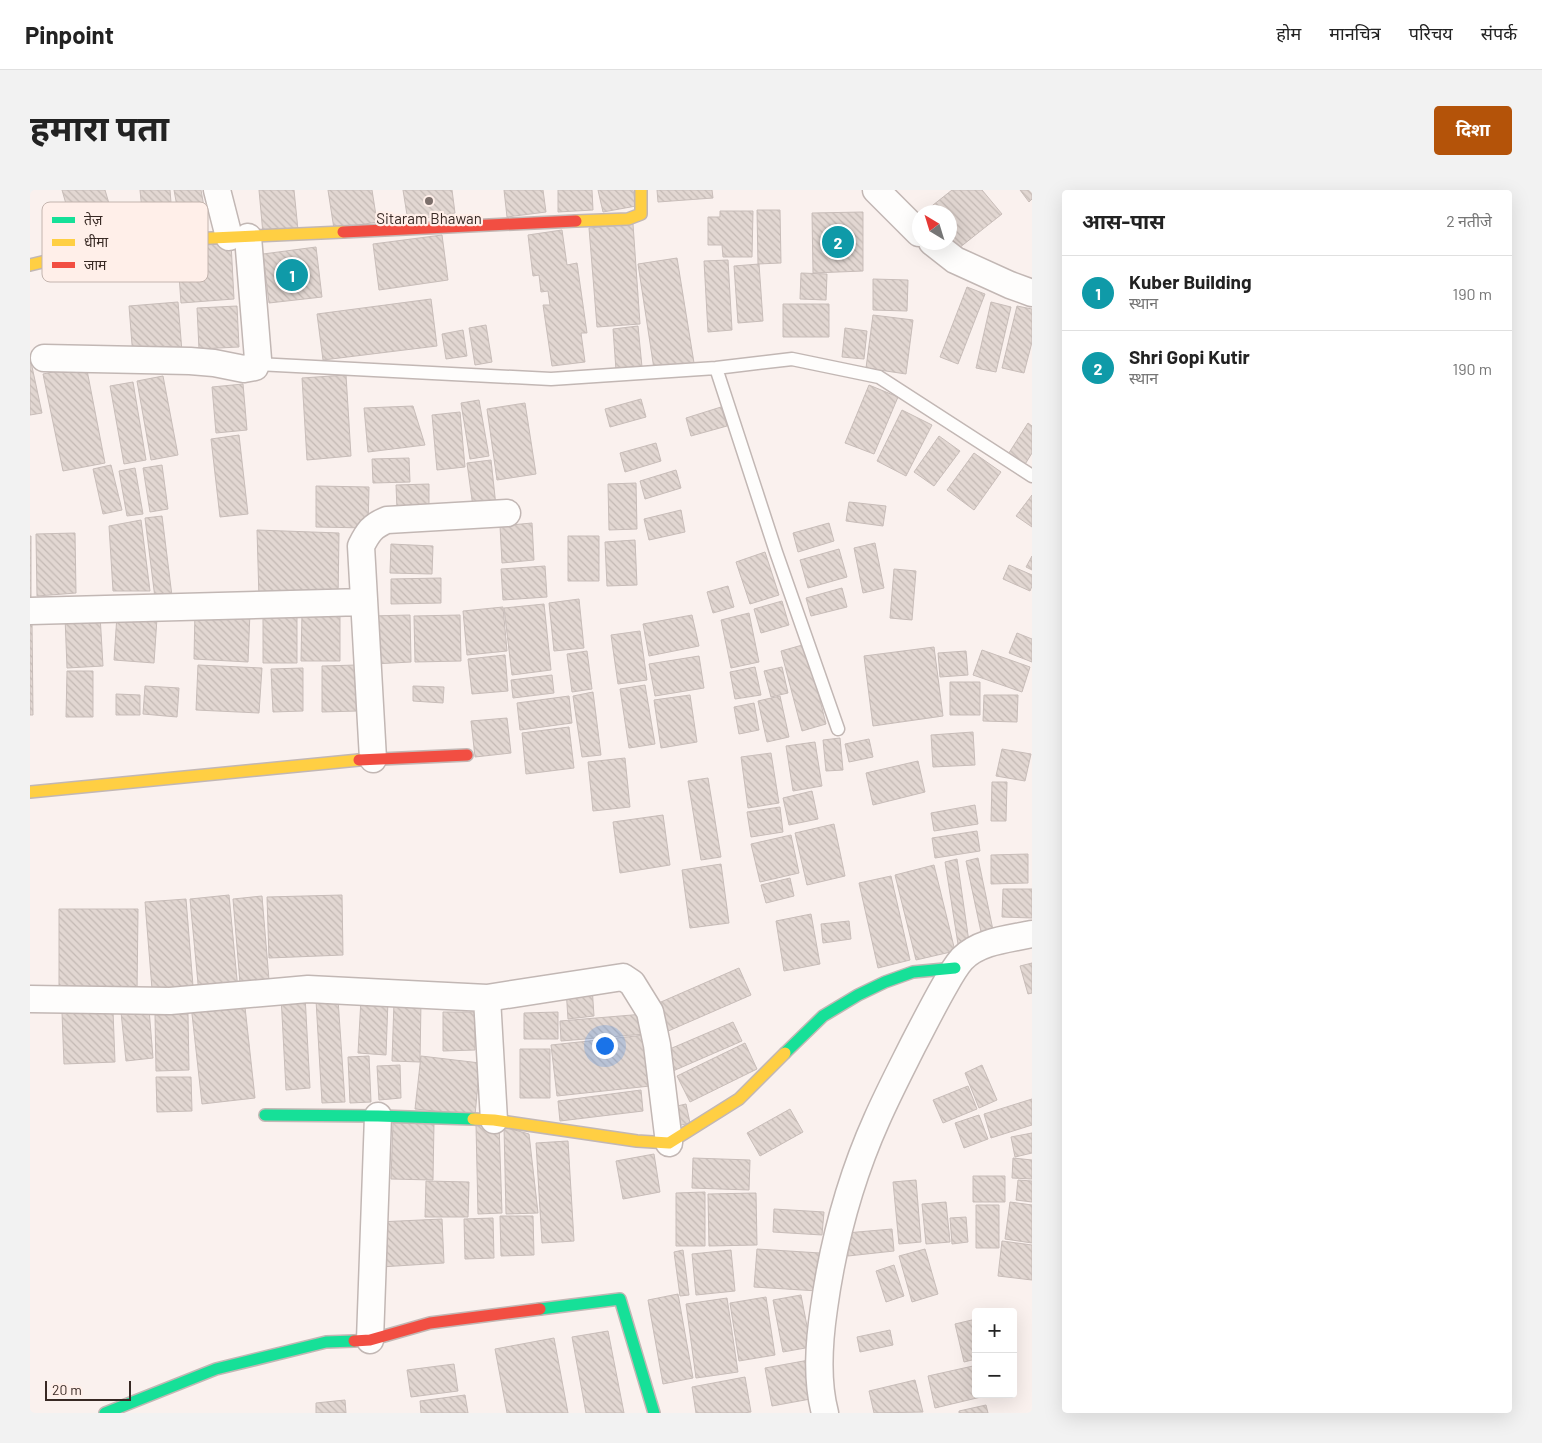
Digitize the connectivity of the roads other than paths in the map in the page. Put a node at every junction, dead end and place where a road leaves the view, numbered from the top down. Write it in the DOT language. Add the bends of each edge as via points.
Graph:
graph roads {
  1 [pos="216,190"];
  2 [pos="641,190"];
  3 [pos="876,190"];
  4 [pos="912,224"];
  5 [pos="238,237"];
  6 [pos="208,238"];
  7 [pos="942,250"];
  8 [pos="1032,293"];
  9 [pos="44,358"];
  10 [pos="257,364"];
  11 [pos="716,368"];
  12 [pos="1032,476"];
  13 [pos="507,513"];
  14 [pos="364,602"];
  15 [pos="30,611"];
  16 [pos="838,729"];
  17 [pos="467,755"];
  18 [pos="373,759"];
  19 [pos="30,792"];
  20 [pos="1032,934"];
  21 [pos="955,968"];
  22 [pos="487,998"];
  23 [pos="30,999"];
  24 [pos="265,1115"];
  25 [pos="378,1116"];
  26 [pos="494,1120"];
  27 [pos="669,1143"];
  28 [pos="370,1340"];
  29 [pos="105,1413"];
  30 [pos="654,1413"];
  31 [pos="825,1413"];
  1 -- 5 [label="street"];
  2 -- 5 [label="street" via="641,214 628,219"];
  3 -- 4 [label="street"];
  5 -- 6 [label="street"];
  5 -- 10 [label="street"];
  7 -- 8 [label="street" via="955,260"];
  9 -- 10 [label="street" via="190,361 244,369"];
  10 -- 11 [label="lane" via="551,379"];
  11 -- 12 [label="lane" via="792,360 879,377"];
  11 -- 16 [label="lane"];
  13 -- 14 [label="street" via="387,520 375,525 361,546"];
  14 -- 15 [label="street"];
  14 -- 18 [label="street"];
  17 -- 18 [label="street"];
  18 -- 19 [label="street"];
  20 -- 21 [label="street" via="984,945 963,958"];
  21 -- 27 [label="street" via="913,972 885,982 830,1011 739,1099"];
  21 -- 31 [label="street" via="932,1006 876,1119 846,1203 820,1337"];
  22 -- 23 [label="street" via="308,989 170,1001"];
  22 -- 26 [label="street"];
  22 -- 27 [label="street" via="623,977 632,984 650,1012"];
  24 -- 25 [label="street"];
  25 -- 26 [label="street"];
  25 -- 28 [label="street"];
  26 -- 27 [label="street"];
  28 -- 29 [label="street" via="326,1342 216,1369"];
  28 -- 30 [label="street" via="430,1323 620,1299"];
}
